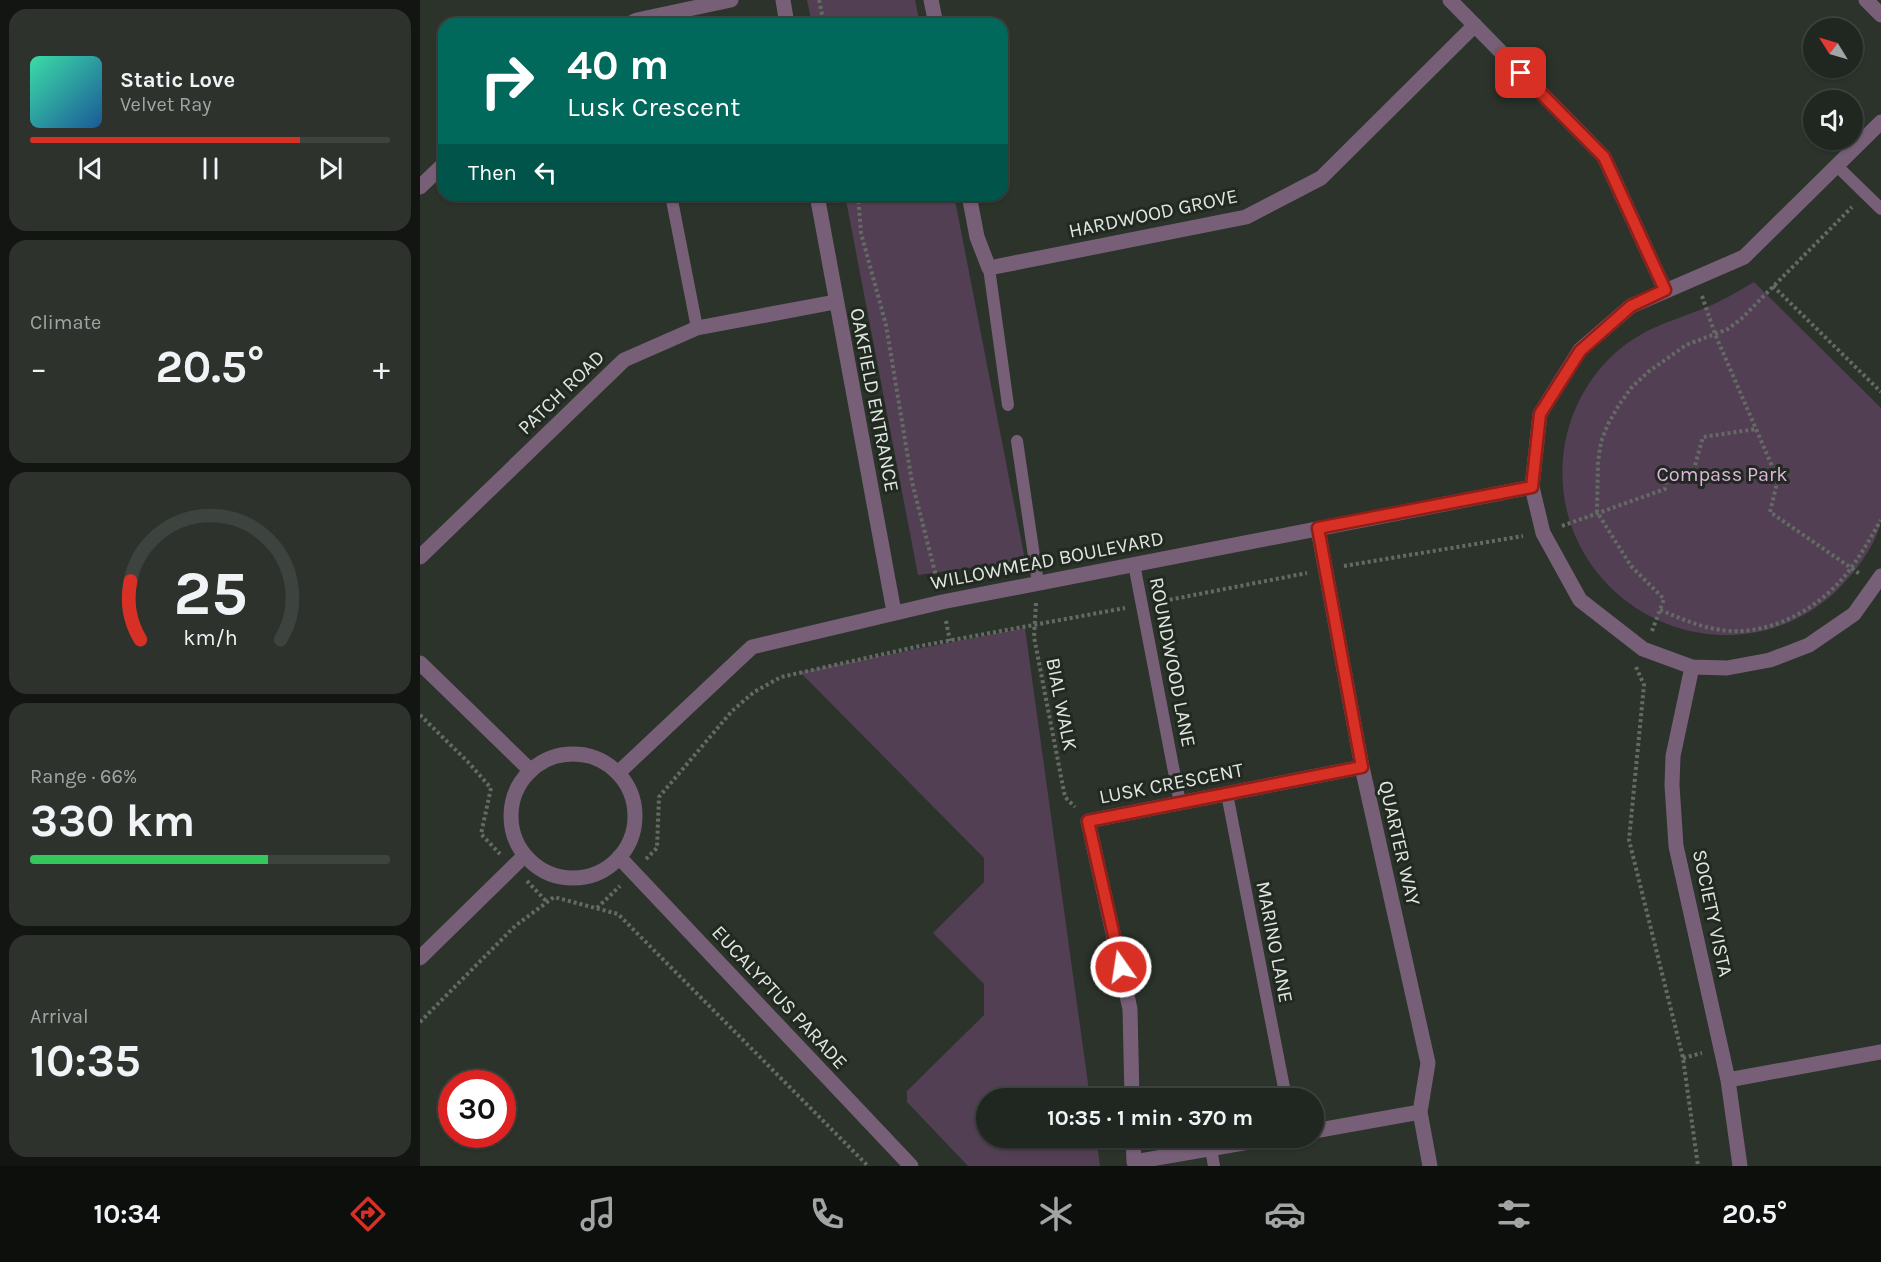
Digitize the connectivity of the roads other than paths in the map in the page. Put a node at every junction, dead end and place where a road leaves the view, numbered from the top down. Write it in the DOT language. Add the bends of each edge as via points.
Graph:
graph roads {
  1 [pos="731,0"];
  2 [pos="783,0"];
  3 [pos="931,0"];
  4 [pos="1450,0"];
  5 [pos="1866,0"];
  6 [pos="1881,15"];
  7 [pos="656,18"];
  8 [pos="786,18"];
  9 [pos="935,18"];
  10 [pos="1474,25"];
  11 [pos="1881,122"];
  12 [pos="1837,166"];
  13 [pos="438,170"];
  14 [pos="420,187"];
  15 [pos="672,201"];
  16 [pos="818,201"];
  17 [pos="970,201"];
  18 [pos="1881,209"];
  19 [pos="989,268"];
  20 [pos="1665,290"];
  21 [pos="835,302"];
  22 [pos="697,328"];
  23 [pos="1008,405"];
  24 [pos="1017,441"];
  25 [pos="1532,487"];
  26 [pos="1318,528"];
  27 [pos="420,557"];
  28 [pos="1134,564"];
  29 [pos="1878,581"];
  30 [pos="1038,583"];
  31 [pos="894,612"];
  32 [pos="420,663"];
  33 [pos="1692,667"];
  34 [pos="1362,767"];
  35 [pos="530,770"];
  36 [pos="618,773"];
  37 [pos="1227,794"];
  38 [pos="1180,803"];
  39 [pos="524,856"];
  40 [pos="619,857"];
  41 [pos="420,958"];
  42 [pos="1881,1052"];
  43 [pos="1728,1080"];
  44 [pos="1132,1088"];
  45 [pos="1284,1088"];
  46 [pos="1420,1112"];
  47 [pos="1324,1129"];
  48 [pos="1133,1148"];
  49 [pos="1216,1148"];
  50 [pos="1210,1149"];
  51 [pos="911,1166"];
  52 [pos="1214,1166"];
  53 [pos="1430,1166"];
  54 [pos="1740,1166"];
  1 -- 7 [label="street"];
  2 -- 8 [label="street"];
  3 -- 9 [label="street"];
  4 -- 10 [label="street"];
  5 -- 6 [label="street"];
  10 -- 19 [label="street, HARDWOOD GROVE" via="1322,178 1246,217"];
  10 -- 20 [label="street" via="1604,157"];
  11 -- 12 [label="street"];
  12 -- 18 [label="lane"];
  12 -- 20 [label="street" via="1744,257"];
  13 -- 14 [label="street"];
  15 -- 22 [label="lane"];
  16 -- 21 [label="street, OAKFIELD ENTRANCE"];
  17 -- 19 [label="street" via="977,237"];
  19 -- 23 [label="lane"];
  20 -- 25 [label="street" via="1631,306 1580,351 1540,414"];
  21 -- 22 [label="street, PATCH ROAD"];
  21 -- 31 [label="street, OAKFIELD ENTRANCE"];
  22 -- 27 [label="street, PATCH ROAD" via="624,360"];
  24 -- 30 [label="lane"];
  25 -- 26 [label="street, WILLOWMEAD BOULEVARD"];
  25 -- 33 [label="street" via="1543,533 1580,600 1643,649"];
  26 -- 28 [label="street, WILLOWMEAD BOULEVARD"];
  26 -- 34 [label="street, QUARTER WAY"];
  28 -- 30 [label="street, WILLOWMEAD BOULEVARD"];
  28 -- 38 [label="lane, ROUNDWOOD LANE"];
  29 -- 33 [label="street" via="1854,614 1809,645 1760,662 1727,668"];
  30 -- 31 [label="street, WILLOWMEAD BOULEVARD"];
  31 -- 36 [label="street, WILLOWMEAD BOULEVARD" via="752,647"];
  32 -- 35 [label="street"];
  33 -- 43 [label="street, SOCIETY VISTA" via="1673,756 1676,846"];
  34 -- 37 [label="street, LUSK CRESCENT"];
  34 -- 46 [label="street, QUARTER WAY" via="1428,1063"];
  35 -- 36 [label="street" via="546,759 585,754"];
  35 -- 39 [label="street" via="518,785 510,821"];
  36 -- 40 [label="street" via="629,788 634,805 629,842"];
  37 -- 38 [label="street, LUSK CRESCENT"];
  37 -- 45 [label="lane, MARINO LANE"];
  38 -- 44 [label="street, LUSK CRESCENT" via="1088,821 1130,1009"];
  39 -- 40 [label="street" via="541,870 561,878 582,878 602,871"];
  39 -- 41 [label="street"];
  40 -- 51 [label="street, EUCALYPTUS PARADE"];
  42 -- 43 [label="street"];
  43 -- 54 [label="street, SOCIETY VISTA"];
  46 -- 47 [label="street"];
  46 -- 53 [label="street, QUARTER WAY"];
  48 -- 50 [label="street" via="1134,1162"];
  49 -- 50 [label="street"];
  50 -- 52 [label="lane"];
}
